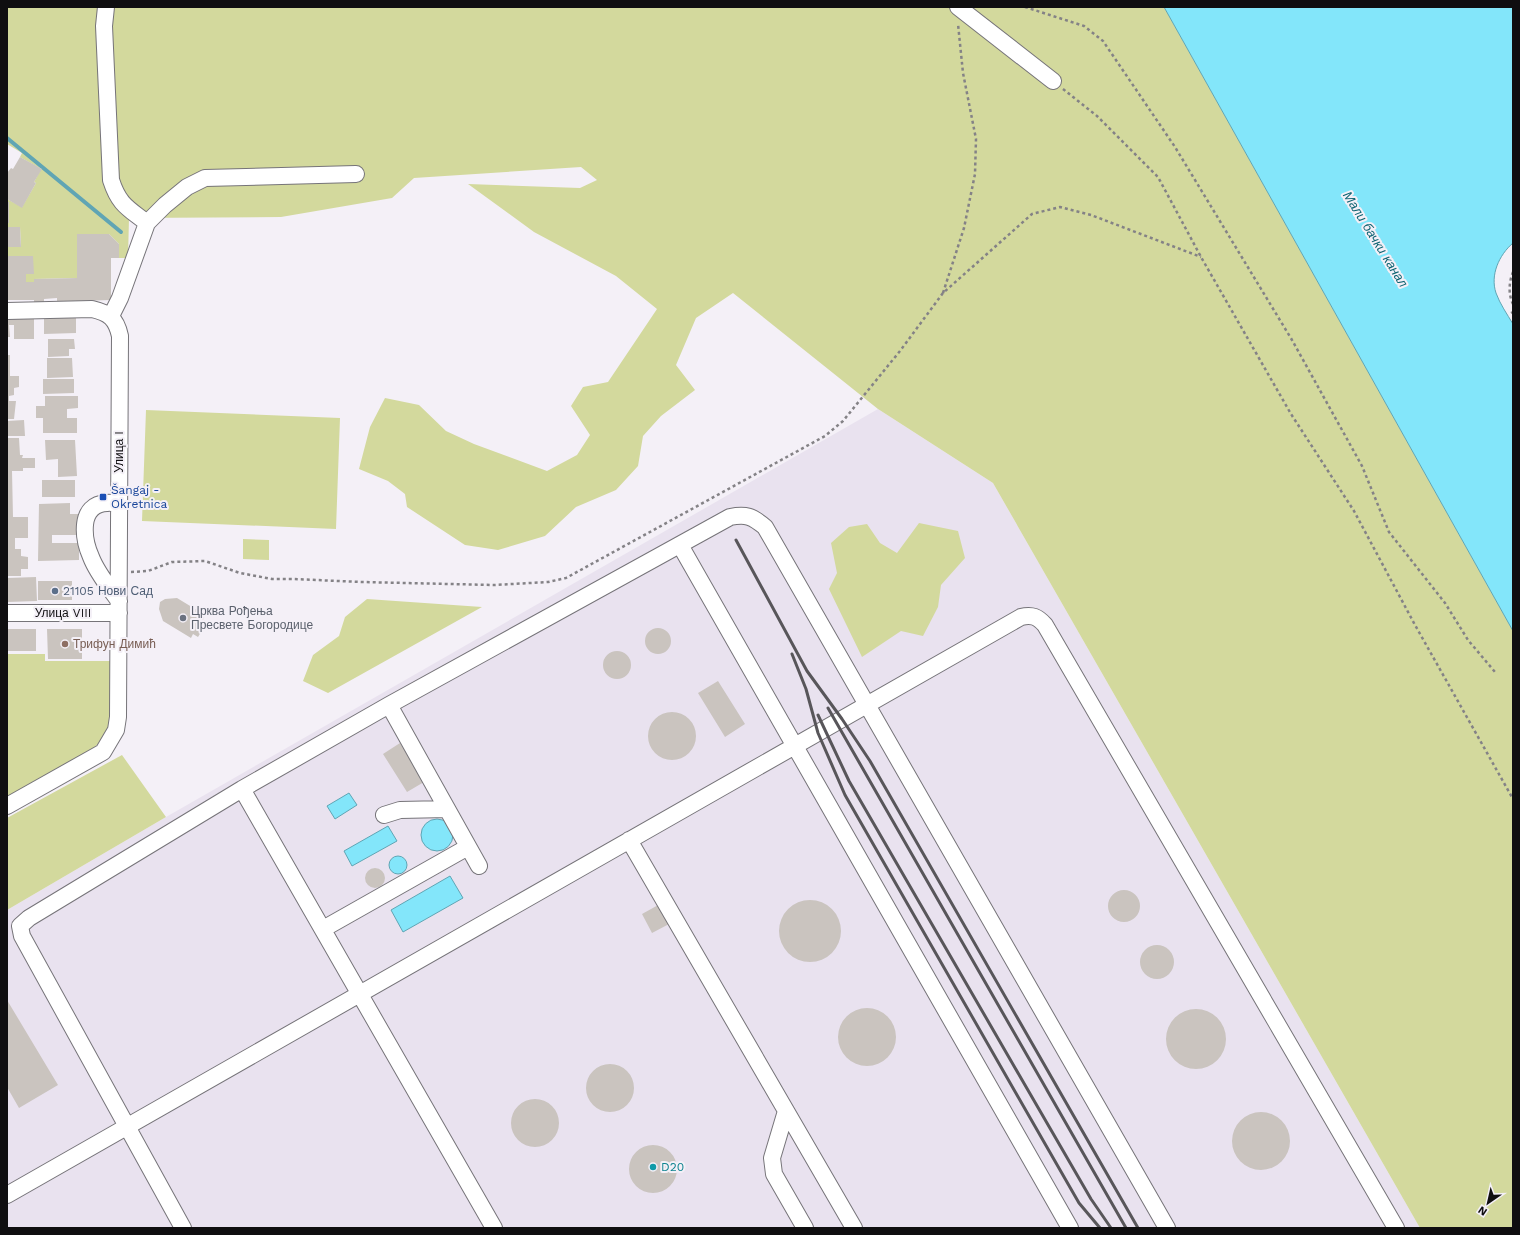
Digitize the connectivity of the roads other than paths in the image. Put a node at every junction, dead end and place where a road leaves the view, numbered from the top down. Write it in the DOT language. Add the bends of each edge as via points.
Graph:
graph roads {
  1 [pos="106,7"];
  2 [pos="958,14"];
  3 [pos="1053,82"];
  4 [pos="356,174"];
  5 [pos="147,223"];
  6 [pos="7,310"];
  7 [pos="111,316"];
  8 [pos="119,505"];
  9 [pos="680,545"];
  10 [pos="119,607"];
  11 [pos="7,613"];
  12 [pos="389,705"];
  13 [pos="867,705"];
  14 [pos="795,746"];
  15 [pos="242,789"];
  16 [pos="7,806"];
  17 [pos="447,809"];
  18 [pos="384,815"];
  19 [pos="629,840"];
  20 [pos="468,848"];
  21 [pos="478,866"];
  22 [pos="323,929"];
  23 [pos="360,994"];
  24 [pos="786,1111"];
  25 [pos="126,1127"];
  26 [pos="7,1195"];
  27 [pos="183,1228"];
  28 [pos="494,1228"];
  29 [pos="805,1228"];
  30 [pos="854,1228"];
  31 [pos="1070,1228"];
  32 [pos="1167,1228"];
  33 [pos="1396,1228"];
  1 -- 5 [label="street" via="104,26 111,180 121,203"];
  2 -- 3 [label="street"];
  4 -- 5 [label="street" via="205,178 187,187"];
  5 -- 7 [label="street"];
  6 -- 7 [label="street" via="92,309"];
  7 -- 8 [label="street, Улица I" via="120,336"];
  8 -- 10 [label="street, Улица I"];
  8 -- 10 [label="street" via="107,502 92,508 84,526 91,559"];
  9 -- 12 [label="street"];
  9 -- 13 [label="street" via="730,517 742,515 755,518 765,527"];
  9 -- 14 [label="street"];
  10 -- 11 [label="street, Улица VIII"];
  10 -- 16 [label="street, Улица I" via="118,717 116,730 109,743 103,752 91,760"];
  12 -- 15 [label="street"];
  12 -- 17 [label="street"];
  13 -- 14 [label="street"];
  13 -- 32 [label="street"];
  13 -- 33 [label="street" via="1021,617 1029,615 1040,619 1046,625"];
  14 -- 19 [label="street"];
  14 -- 31 [label="street"];
  15 -- 22 [label="street"];
  15 -- 25 [label="street" via="29,918 20,926 22,936"];
  17 -- 18 [label="street" via="400,810"];
  17 -- 20 [label="street"];
  19 -- 23 [label="street"];
  19 -- 24 [label="street"];
  20 -- 21 [label="street"];
  20 -- 22 [label="street"];
  22 -- 23 [label="street"];
  23 -- 25 [label="street"];
  23 -- 28 [label="street"];
  24 -- 29 [label="street" via="772,1158 774,1174"];
  24 -- 30 [label="street"];
  25 -- 26 [label="street"];
  25 -- 27 [label="street"];
}
